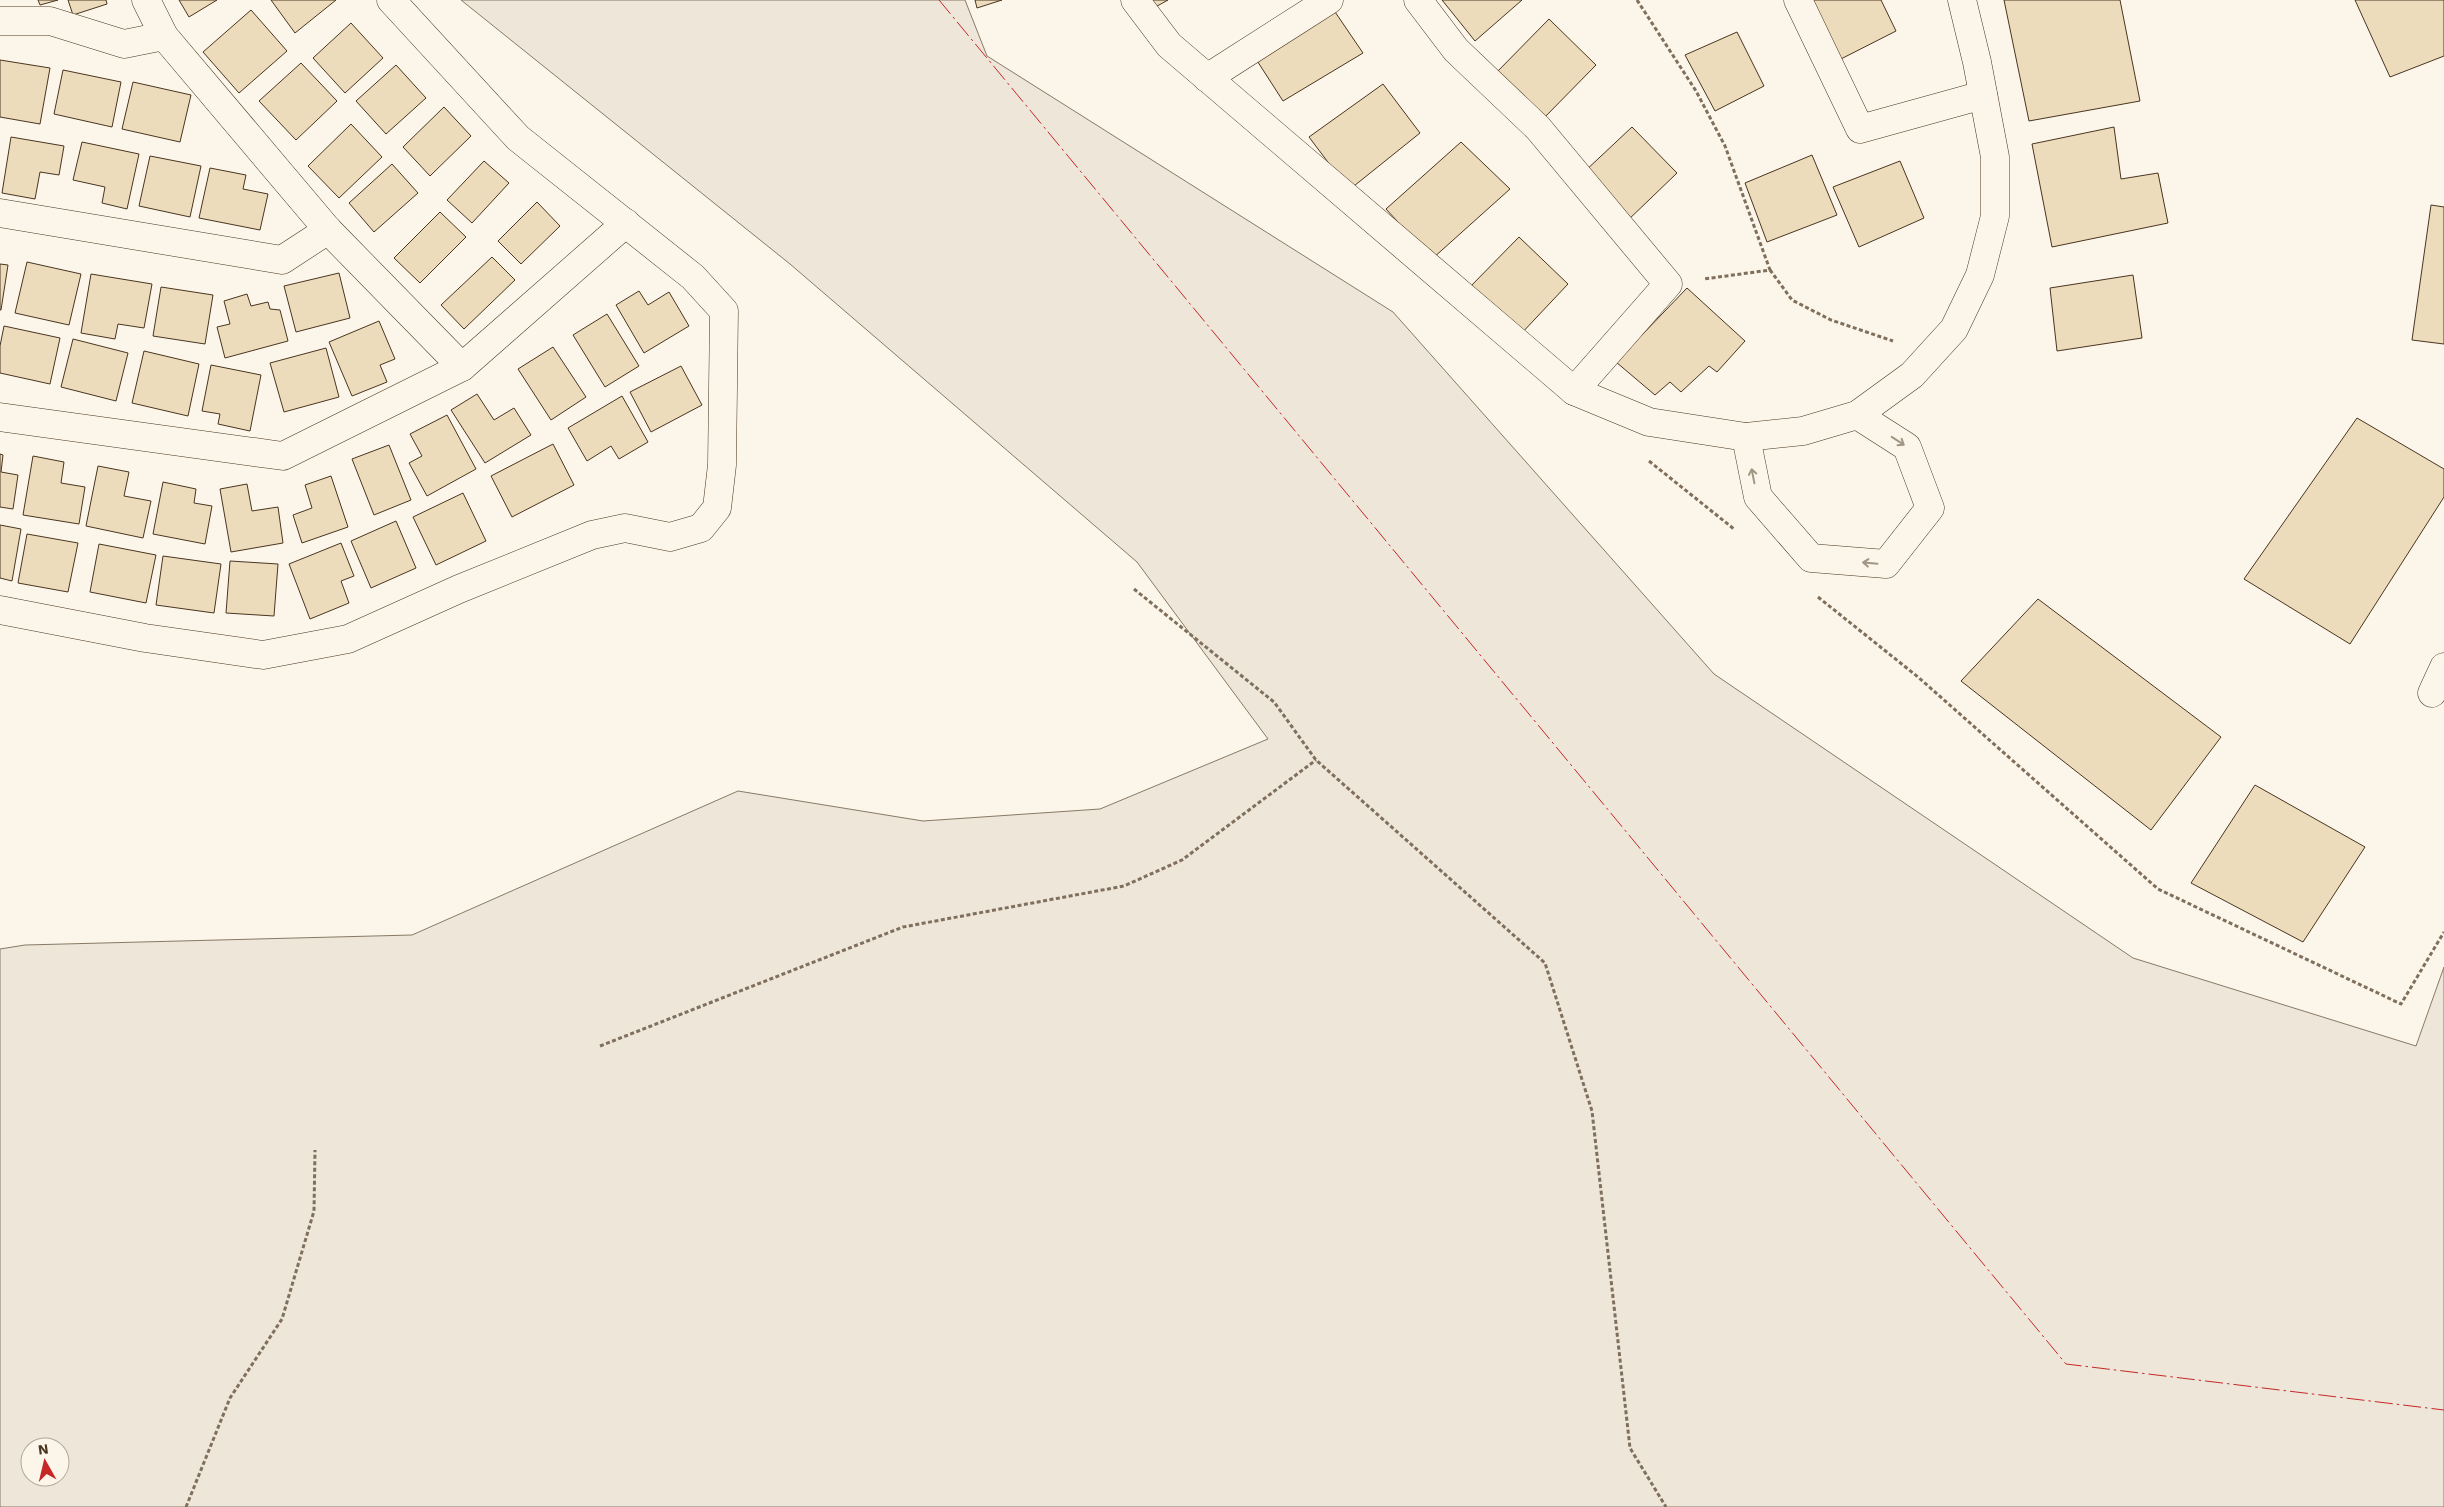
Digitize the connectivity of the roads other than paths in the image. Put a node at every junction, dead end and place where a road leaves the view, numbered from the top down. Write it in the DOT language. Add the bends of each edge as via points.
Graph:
graph roads {
  1 [pos="146,0"];
  2 [pos="391,0"];
  3 [pos="1135,0"];
  4 [pos="1329,0"];
  5 [pos="1418,0"];
  6 [pos="1798,0"];
  7 [pos="1962,0"];
  8 [pos="0,21"];
  9 [pos="164,36"];
  10 [pos="1207,78"];
  11 [pos="1983,94"];
  12 [pos="0,213"];
  13 [pos="626,223"];
  14 [pos="328,230"];
  15 [pos="462,367"];
  16 [pos="1574,391"];
  17 [pos="1857,415"];
  18 [pos="0,417"];
  19 [pos="1746,437"];
  20 [pos="0,610"];
  21 [pos="2444,667"];
  22 [pos="2432,693"];
  1 -- 9 [label="street"];
  2 -- 13 [label="street" via="518,138"];
  3 -- 10 [label="street" via="1169,45"];
  4 -- 10 [label="street"];
  5 -- 16 [label="street" via="1456,50 1538,128 1668,284"];
  6 -- 11 [label="street" via="1860,129"];
  7 -- 11 [label="street"];
  8 -- 9 [label="street" via="50,22 124,44"];
  9 -- 14 [label="street"];
  10 -- 16 [label="street"];
  11 -- 17 [label="street" via="1995,157 1995,216 1980,275 1954,329 1912,375"];
  12 -- 14 [label="street" via="282,260"];
  13 -- 15 [label="street"];
  13 -- 20 [label="street" via="693,276 724,311 722,465 717,508 701,528 670,537 625,528 592,535 348,639 263,654 145,638"];
  14 -- 15 [label="street"];
  15 -- 18 [label="street" via="283,456"];
  16 -- 19 [label="street" via="1649,422"];
  17 -- 19 [label="street" via="1803,431"];
  17 -- 19 [label="street, one-way" via="1907,447 1930,508 1886,564 1811,558 1758,497"];
  21 -- 22 [label="street"];
}
